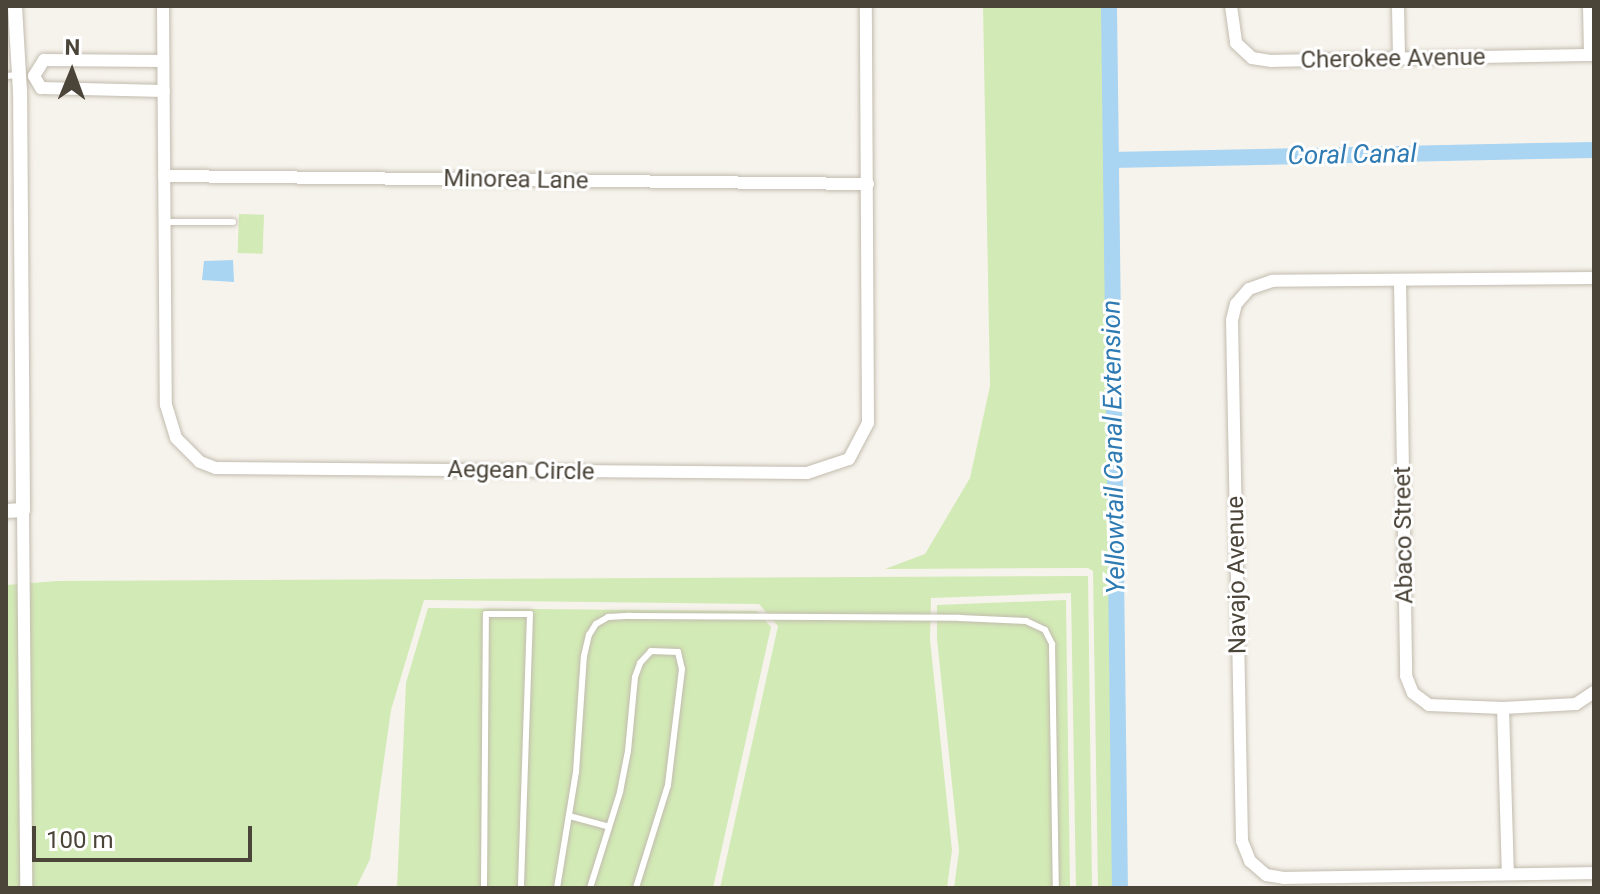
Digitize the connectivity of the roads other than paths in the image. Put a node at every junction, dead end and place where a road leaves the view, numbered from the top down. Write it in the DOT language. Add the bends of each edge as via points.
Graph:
graph roads {
  1 [pos="15,6"];
  2 [pos="163,6"];
  3 [pos="866,6"];
  4 [pos="1231,6"];
  5 [pos="1398,6"];
  6 [pos="1589,6"];
  7 [pos="1592,55"];
  8 [pos="1399,59"];
  9 [pos="163,61"];
  10 [pos="12,76"];
  11 [pos="34,76"];
  12 [pos="164,91"];
  13 [pos="164,176"];
  14 [pos="868,184"];
  15 [pos="165,222"];
  16 [pos="233,222"];
  17 [pos="1594,278"];
  18 [pos="1400,281"];
  19 [pos="23,510"];
  20 [pos="6,511"];
  21 [pos="1594,692"];
  22 [pos="1503,708"];
  23 [pos="569,816"];
  24 [pos="607,826"];
  25 [pos="1594,873"];
  26 [pos="1508,874"];
  27 [pos="26,888"];
  28 [pos="484,888"];
  29 [pos="521,888"];
  30 [pos="557,888"];
  31 [pos="590,888"];
  32 [pos="636,888"];
  33 [pos="1056,888"];
  1 -- 10 [label="street"];
  2 -- 9 [label="street, Aegean Circle"];
  3 -- 14 [label="street, Aegean Circle"];
  4 -- 8 [label="street, Cherokee Avenue" via="1236,43 1252,58"];
  5 -- 8 [label="street"];
  6 -- 7 [label="street"];
  7 -- 8 [label="street, Cherokee Avenue"];
  9 -- 11 [label="street" via="44,60"];
  9 -- 12 [label="street, Aegean Circle"];
  10 -- 11 [label="street"];
  10 -- 19 [label="street"];
  11 -- 12 [label="street" via="41,88"];
  12 -- 13 [label="street, Aegean Circle"];
  13 -- 14 [label="street, Minorea Lane"];
  13 -- 15 [label="street, Aegean Circle"];
  14 -- 15 [label="street, Aegean Circle" via="868,423 849,459 807,473 216,468 186,450 169,424"];
  15 -- 16 [label="lane"];
  17 -- 18 [label="street, Navajo Avenue"];
  18 -- 22 [label="street, Abaco Street" via="1406,676 1413,693 1429,705"];
  18 -- 26 [label="street, Navajo Avenue" via="1272,281 1249,289 1236,304 1232,320 1242,841 1250,861 1266,875 1284,878"];
  19 -- 20 [label="street"];
  19 -- 27 [label="street"];
  21 -- 22 [label="street, Abaco Street" via="1576,704"];
  22 -- 26 [label="street"];
  23 -- 24 [label="lane"];
  23 -- 30 [label="lane"];
  23 -- 33 [label="lane" via="584,656 589,635 608,617 1026,621 1045,630 1052,644"];
  24 -- 31 [label="lane"];
  24 -- 32 [label="lane" via="626,765 640,663 651,651 678,652 682,669 668,785"];
  25 -- 26 [label="street, Navajo Avenue"];
  28 -- 29 [label="lane" via="486,614 530,614"];
}
